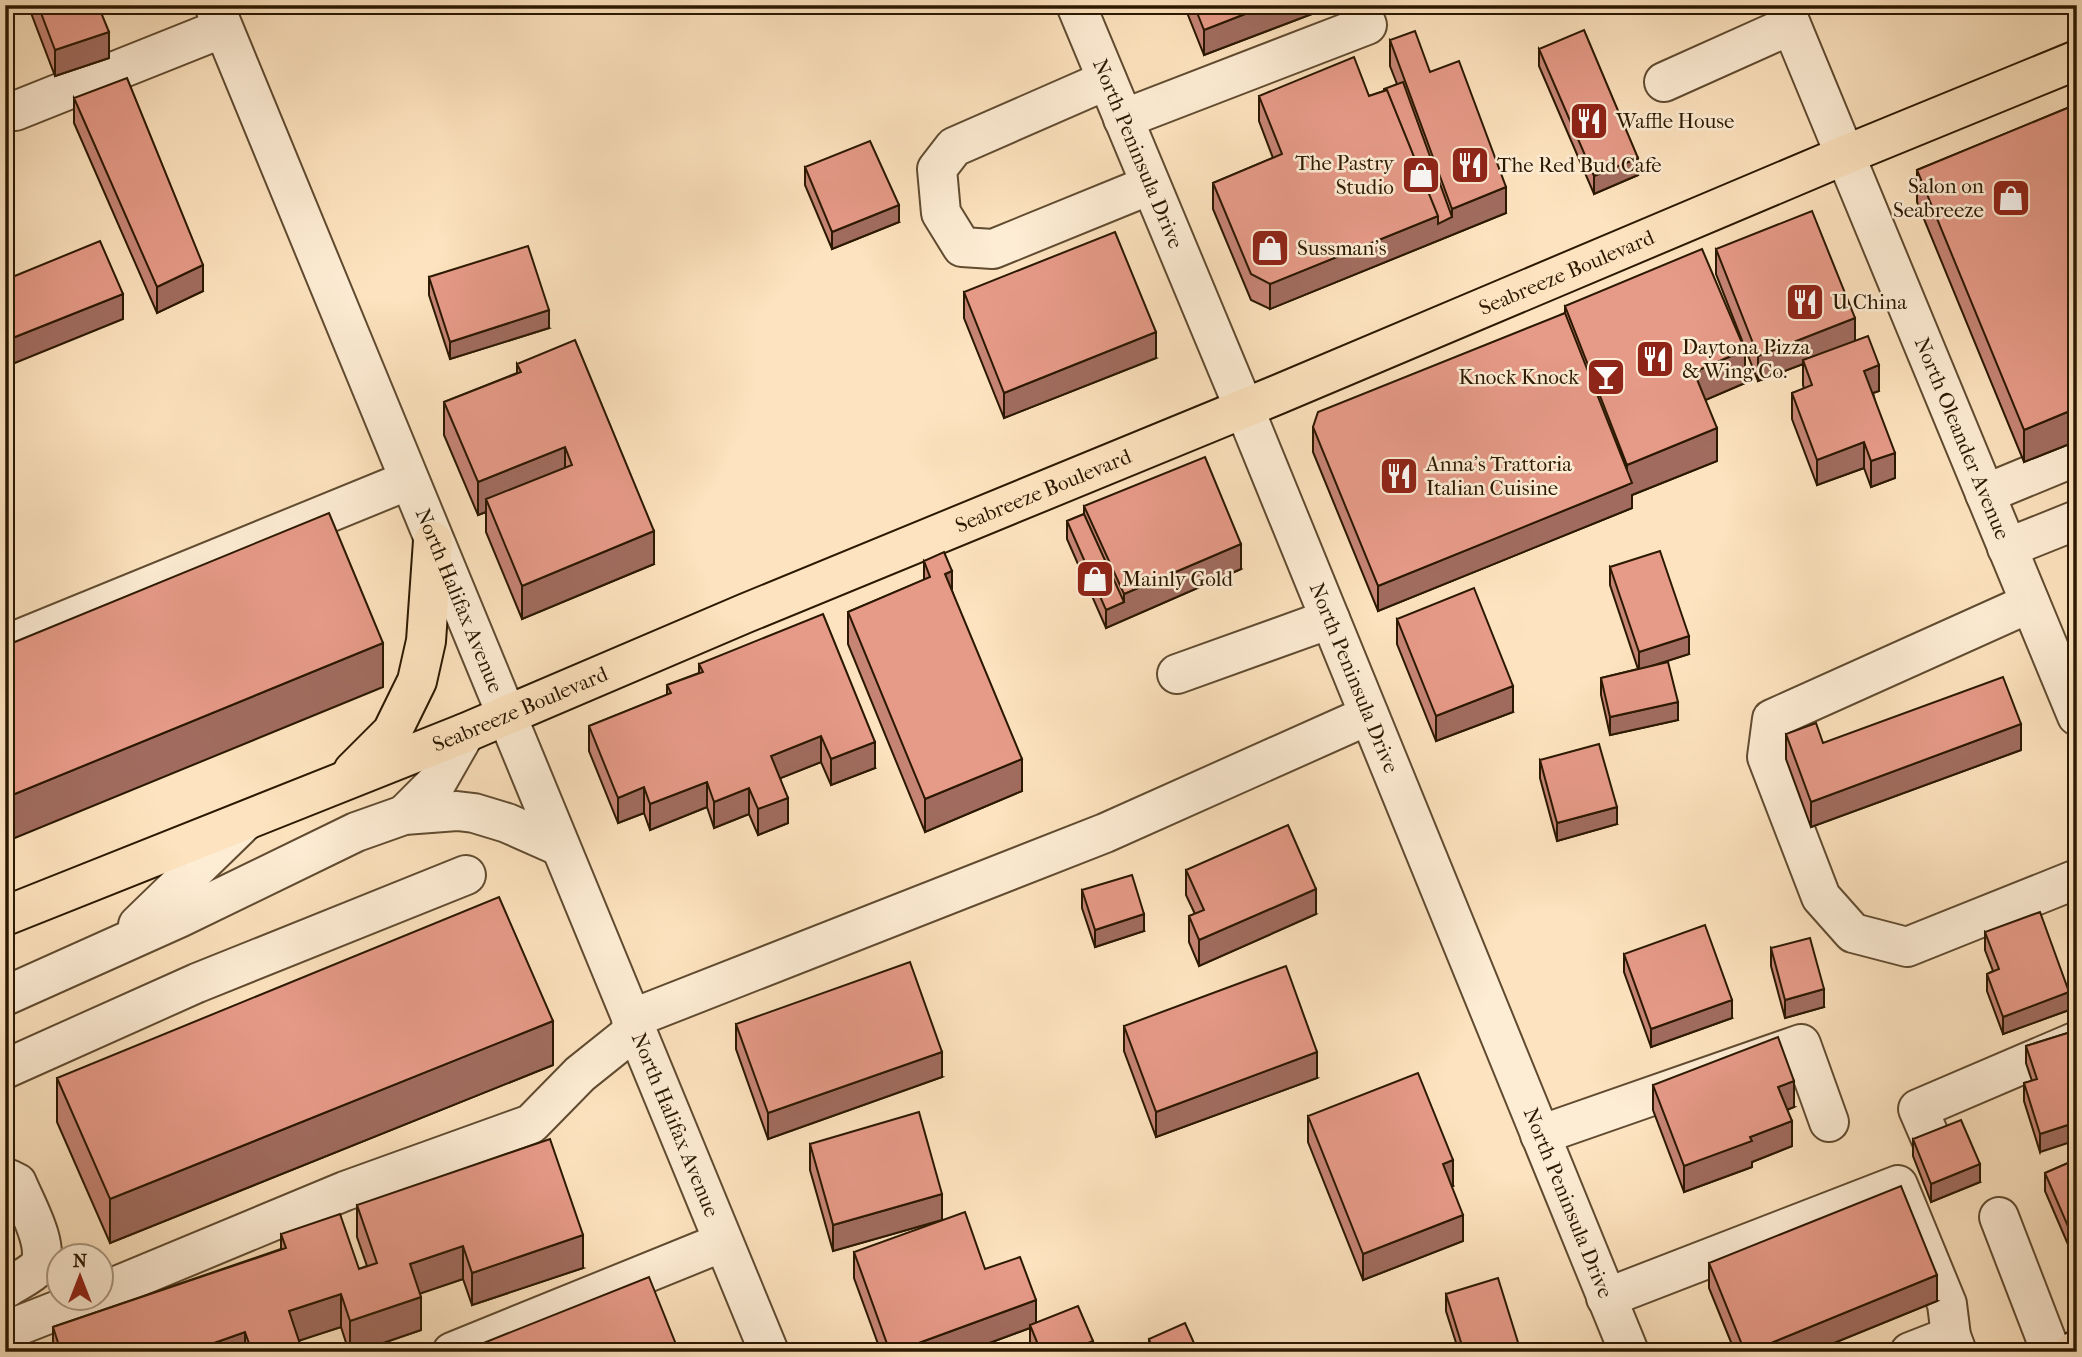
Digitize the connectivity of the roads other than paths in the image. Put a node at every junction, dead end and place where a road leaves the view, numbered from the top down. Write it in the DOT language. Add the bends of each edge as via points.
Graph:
graph roads {
  1 [pos="1076,5"];
  2 [pos="1359,5"];
  3 [pos="1787,15"];
  4 [pos="219,16"];
  5 [pos="2077,60"];
  6 [pos="1107,80"];
  7 [pos="1664,82"];
  8 [pos="15,111"];
  9 [pos="1123,119"];
  10 [pos="1845,155"];
  11 [pos="1150,185"];
  12 [pos="1244,408"];
  13 [pos="2077,456"];
  14 [pos="408,480"];
  15 [pos="1985,494"];
  16 [pos="2077,520"];
  17 [pos="433,541"];
  18 [pos="2007,548"];
  19 [pos="2030,603"];
  20 [pos="1330,619"];
  21 [pos="5,645"];
  22 [pos="1177,674"];
  23 [pos="505,715"];
  24 [pos="1369,715"];
  25 [pos="2077,716"];
  26 [pos="465,733"];
  27 [pos="341,782"];
  28 [pos="404,815"];
  29 [pos="243,822"];
  30 [pos="559,846"];
  31 [pos="466,875"];
  32 [pos="2077,879"];
  33 [pos="5,916"];
  34 [pos="116,946"];
  35 [pos="5,996"];
  36 [pos="633,1025"];
  37 [pos="2077,1041"];
  38 [pos="5,1069"];
  39 [pos="1829,1122"];
  40 [pos="1540,1135"];
  41 [pos="1934,1146"];
  42 [pos="5,1181"];
  43 [pos="1999,1217"];
  44 [pos="723,1242"];
  45 [pos="116,1286"];
  46 [pos="5,1289"];
  47 [pos="1606,1297"];
  48 [pos="52,1312"];
  49 [pos="5,1331"];
  50 [pos="1954,1344"];
  51 [pos="452,1352"];
  52 [pos="769,1352"];
  53 [pos="1629,1352"];
  54 [pos="1910,1352"];
  55 [pos="2051,1352"];
  1 -- 6 [label="street, North Peninsula Drive"];
  2 -- 9 [label="street" via="1367,25"];
  3 -- 7 [label="street"];
  3 -- 10 [label="street, North Oleander Avenue"];
  4 -- 8 [label="street"];
  4 -- 14 [label="street, North Halifax Avenue"];
  5 -- 10 [label="main road, Seabreeze Boulevard"];
  6 -- 9 [label="street, North Peninsula Drive"];
  6 -- 11 [label="street" via="954,147 937,169 942,213 962,247 993,249"];
  9 -- 11 [label="street, North Peninsula Drive"];
  10 -- 12 [label="main road, Seabreeze Boulevard"];
  10 -- 15 [label="street, North Oleander Avenue"];
  11 -- 12 [label="street, North Peninsula Drive"];
  12 -- 20 [label="street, North Peninsula Drive"];
  12 -- 23 [label="main road, Seabreeze Boulevard"];
  13 -- 15 [label="street"];
  14 -- 17 [label="street, North Halifax Avenue"];
  14 -- 21 [label="street"];
  15 -- 18 [label="street, North Oleander Avenue"];
  16 -- 18 [label="street"];
  17 -- 23 [label="street, North Halifax Avenue"];
  17 -- 27 [label="main road" via="426,641 417,681 392,732"];
  18 -- 19 [label="street, North Oleander Avenue"];
  19 -- 25 [label="street, North Oleander Avenue"];
  19 -- 32 [label="street" via="1772,719 1767,757 1821,897 1853,933 1907,947"];
  20 -- 22 [label="street"];
  20 -- 24 [label="street, North Peninsula Drive"];
  23 -- 26 [label="main road, Seabreeze Boulevard"];
  23 -- 30 [label="street, North Halifax Avenue"];
  24 -- 36 [label="street" via="1105,833"];
  24 -- 40 [label="street, North Peninsula Drive"];
  26 -- 27 [label="main road, Seabreeze Boulevard"];
  26 -- 28 [label="street" via="438,782"];
  27 -- 29 [label="main road, Seabreeze Boulevard"];
  28 -- 30 [label="street" via="474,813 507,822"];
  28 -- 34 [label="street" via="356,832"];
  29 -- 33 [label="main road, Seabreeze Boulevard"];
  29 -- 34 [label="street"];
  30 -- 36 [label="street, North Halifax Avenue"];
  31 -- 38 [label="street" via="197,984"];
  34 -- 35 [label="street"];
  36 -- 44 [label="street, North Halifax Avenue"];
  36 -- 45 [label="street" via="531,1124 345,1191"];
  37 -- 41 [label="street" via="1918,1109"];
  39 -- 40 [label="street" via="1801,1044"];
  40 -- 47 [label="street, North Peninsula Drive"];
  42 -- 46 [label="street" via="17,1183 42,1243 43,1259"];
  43 -- 55 [label="street"];
  44 -- 51 [label="street"];
  44 -- 52 [label="street, North Halifax Avenue"];
  47 -- 50 [label="street" via="1898,1185 1947,1304"];
  47 -- 53 [label="street, North Peninsula Drive"];
  48 -- 49 [label="street"];
  50 -- 54 [label="street"];
}
